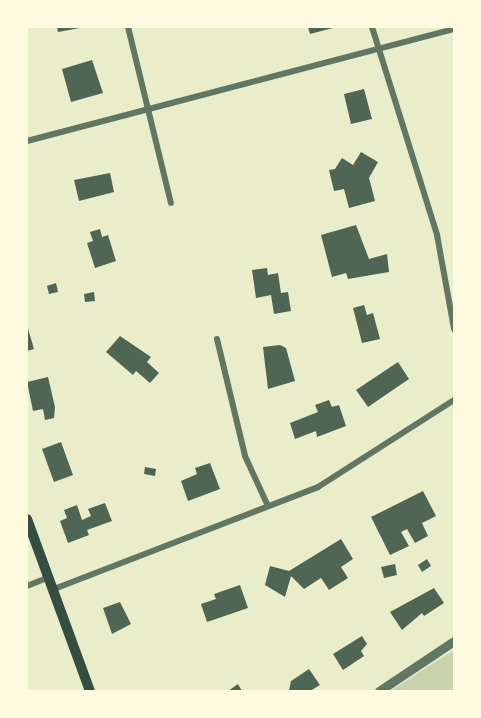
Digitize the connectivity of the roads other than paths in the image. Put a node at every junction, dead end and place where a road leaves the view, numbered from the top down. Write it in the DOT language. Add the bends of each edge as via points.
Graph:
graph roads {
  1 [pos="128,27"];
  2 [pos="372,27"];
  3 [pos="454,29"];
  4 [pos="377,49"];
  5 [pos="149,109"];
  6 [pos="27,141"];
  7 [pos="171,203"];
  8 [pos="454,329"];
  9 [pos="216,339"];
  10 [pos="454,400"];
  11 [pos="268,506"];
  12 [pos="27,519"];
  13 [pos="50,577"];
  14 [pos="27,586"];
  15 [pos="54,589"];
  16 [pos="454,641"];
  17 [pos="90,691"];
  18 [pos="379,691"];
  1 -- 5 [label="street"];
  2 -- 4 [label="street"];
  3 -- 4 [label="street"];
  4 -- 5 [label="street"];
  4 -- 8 [label="street" via="437,235"];
  5 -- 6 [label="street"];
  5 -- 7 [label="street"];
  9 -- 11 [label="street" via="245,456"];
  10 -- 11 [label="street" via="318,487"];
  11 -- 15 [label="street"];
  12 -- 13 [label="main road"];
  13 -- 14 [label="street"];
  13 -- 15 [label="main road"];
  15 -- 17 [label="main road"];
  16 -- 18 [label="street"];
}
